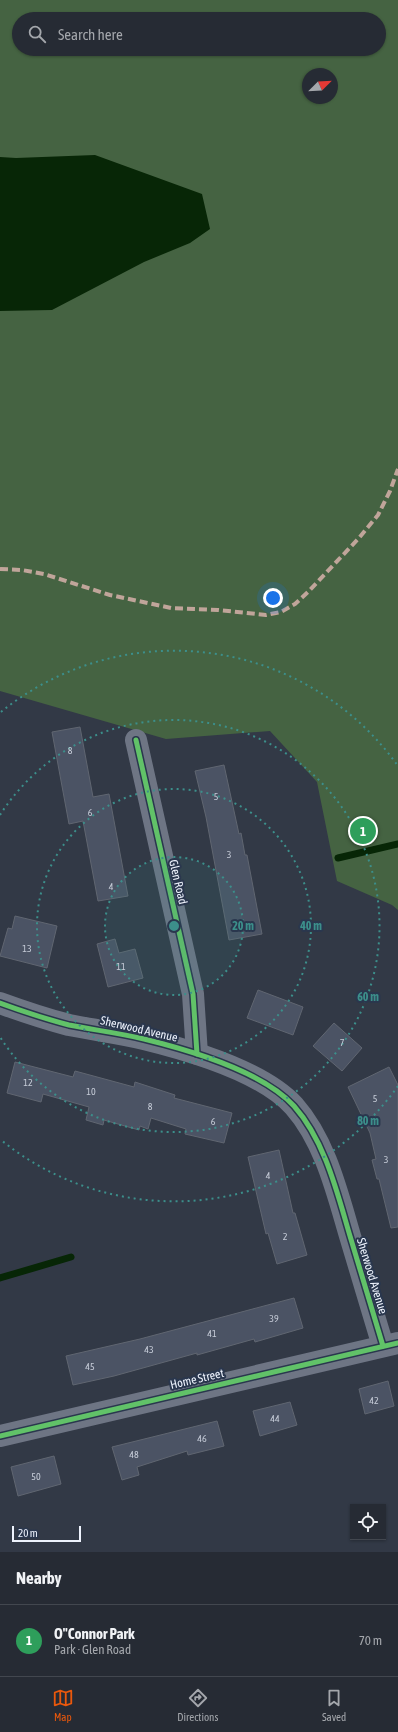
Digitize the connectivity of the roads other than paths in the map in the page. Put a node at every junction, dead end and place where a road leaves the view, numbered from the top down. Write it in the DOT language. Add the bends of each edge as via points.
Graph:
graph roads {
  1 [pos="136,740"];
  2 [pos="0,1003"];
  3 [pos="197,1054"];
  4 [pos="390,1344"];
  5 [pos="0,1436"];
  1 -- 3 [label="street, Glen Road" via="193,994"];
  2 -- 3 [label="street, Sherwood Avenue" via="69,1025 142,1038"];
  3 -- 4 [label="street, Sherwood Avenue" via="262,1082 294,1106 308,1127 321,1150"];
  4 -- 5 [label="street, Home Street"];
}
